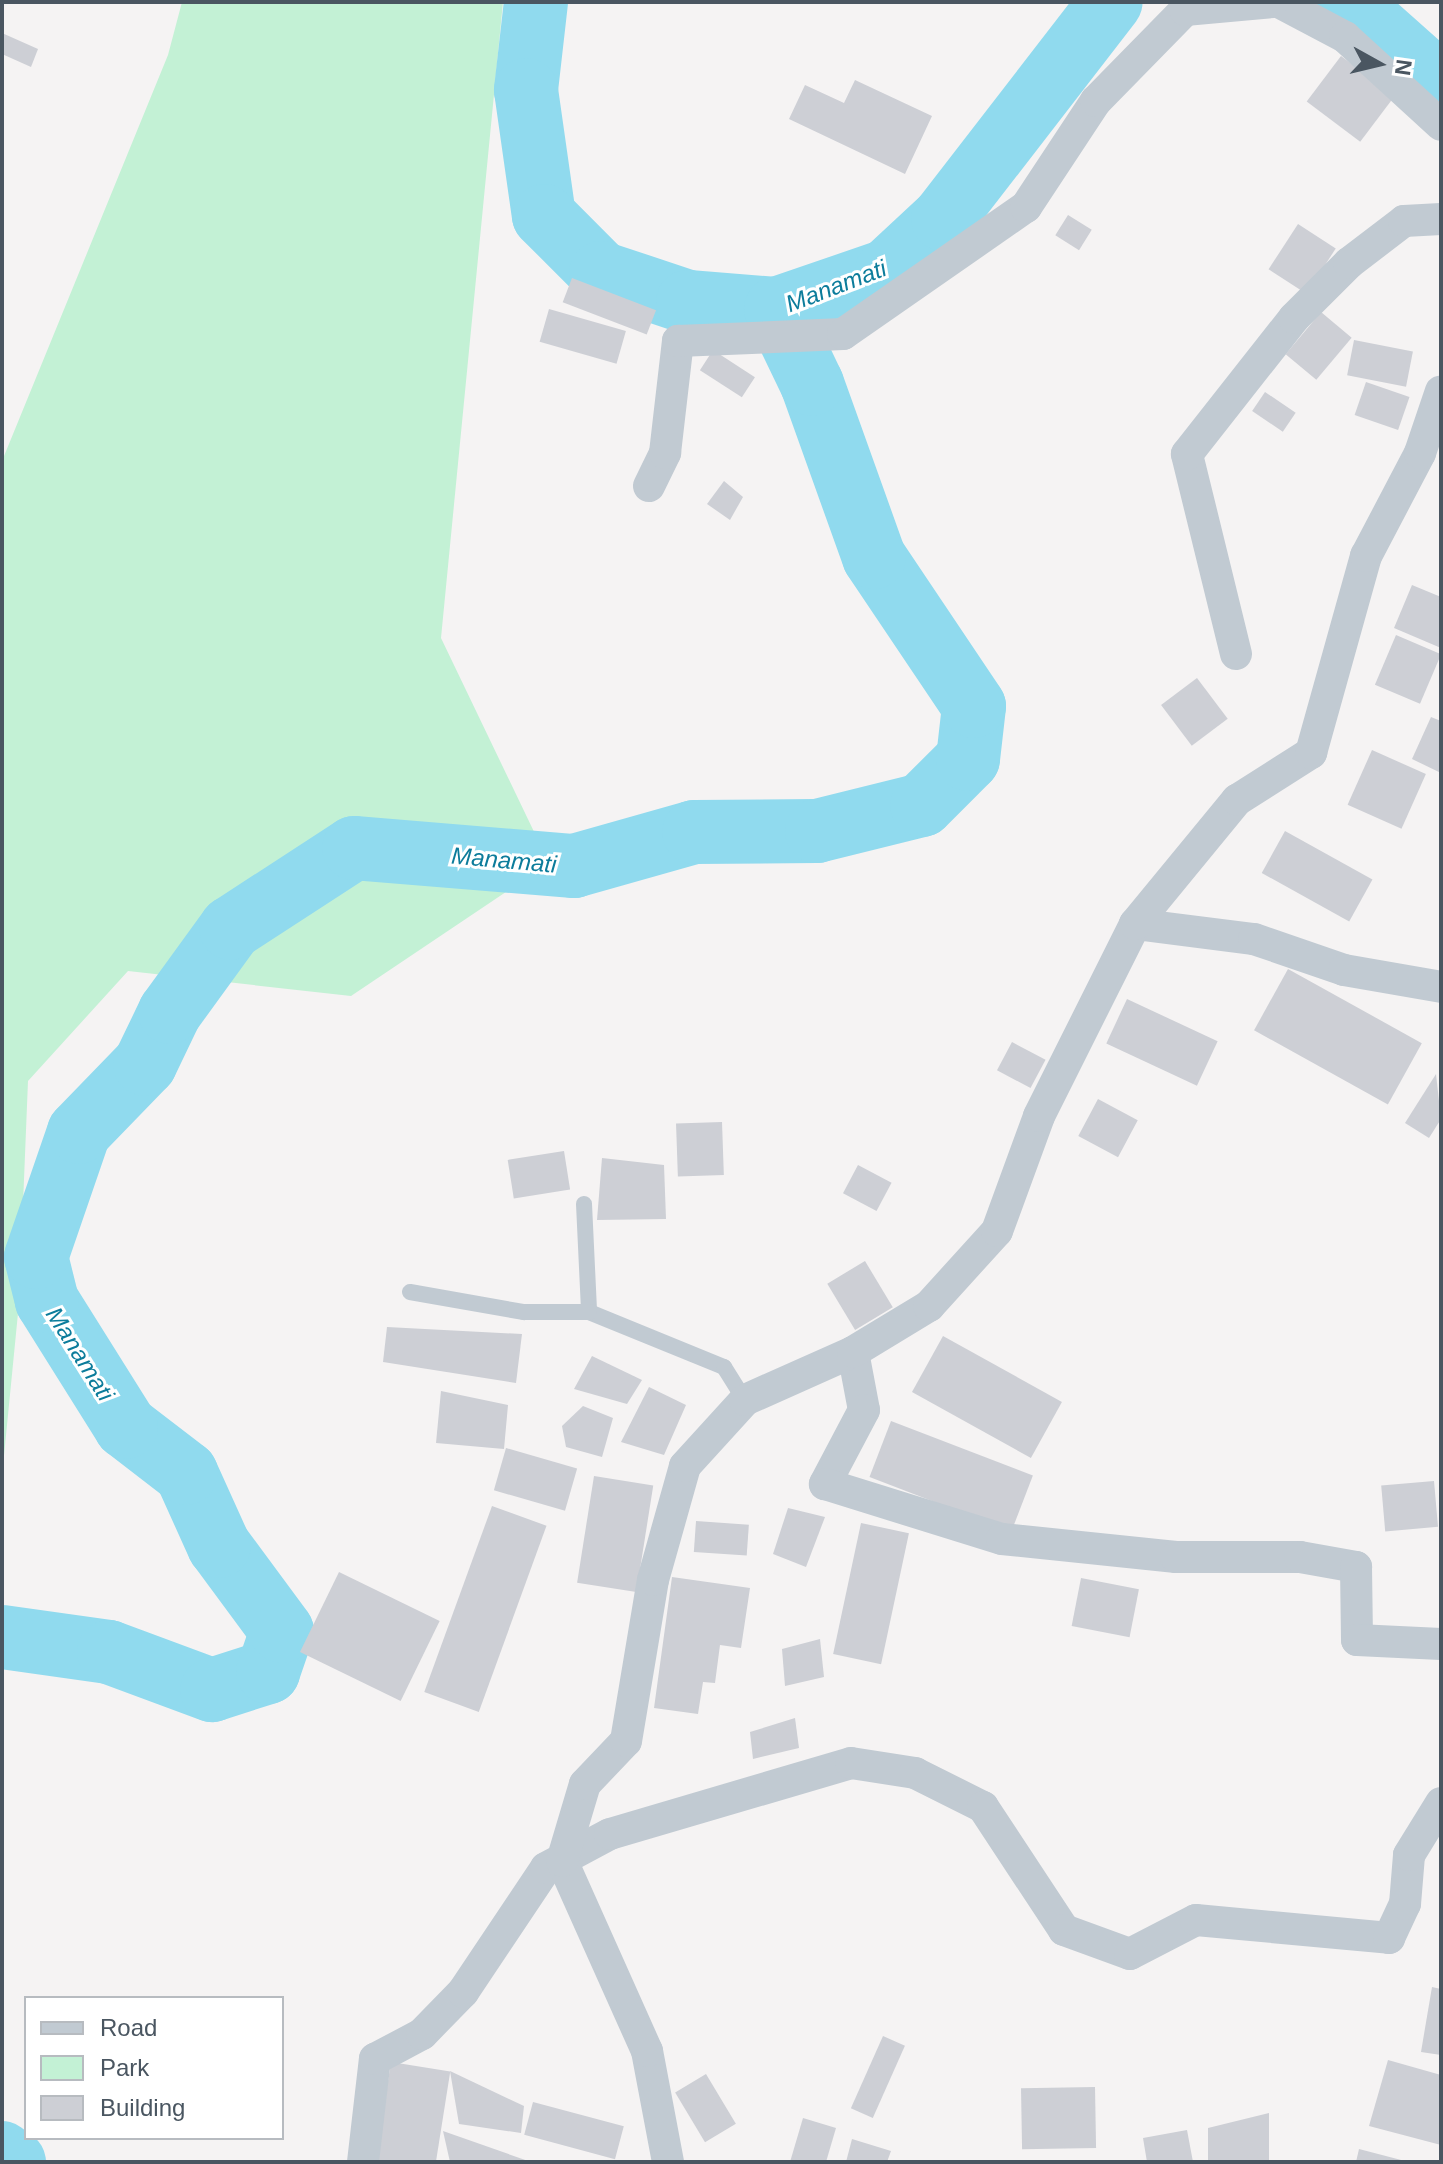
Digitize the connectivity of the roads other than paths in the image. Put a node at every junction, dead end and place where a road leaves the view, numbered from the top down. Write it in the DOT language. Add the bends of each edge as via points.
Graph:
graph roads {
  1 [pos="1276,2"];
  2 [pos="1441,125"];
  3 [pos="1441,219"];
  4 [pos="1441,391"];
  5 [pos="1430,456"];
  6 [pos="649,486"];
  7 [pos="1236,654"];
  8 [pos="1135,924"];
  9 [pos="1441,987"];
  10 [pos="584,1204"];
  11 [pos="410,1292"];
  12 [pos="589,1312"];
  13 [pos="853,1352"];
  14 [pos="745,1400"];
  15 [pos="1441,1644"];
  16 [pos="1441,1803"];
  17 [pos="562,1861"];
  18 [pos="363,2162"];
  19 [pos="668,2162"];
  1 -- 2 [label="street" via="1345,37"];
  1 -- 6 [label="street" via="1185,10 1096,101 1026,207 843,334 678,341 665,453"];
  3 -- 7 [label="street" via="1404,221 1349,263 1294,318 1187,454"];
  4 -- 5 [label="street"];
  5 -- 8 [label="street" via="1366,556 1311,753 1237,800"];
  8 -- 9 [label="street" via="1254,939 1344,970"];
  8 -- 13 [label="street" via="1039,1116 997,1231 929,1306"];
  10 -- 12 [label="lane"];
  11 -- 12 [label="lane" via="524,1312"];
  12 -- 14 [label="lane" via="724,1367"];
  13 -- 14 [label="street"];
  13 -- 15 [label="street" via="864,1410 825,1484 1002,1539 1176,1557 1300,1557 1356,1567 1357,1640"];
  14 -- 17 [label="street" via="685,1466 653,1580 626,1741 585,1784"];
  16 -- 17 [label="street" via="1409,1855 1405,1904 1389,1938 1196,1920 1130,1954 1064,1930 983,1807 915,1773 851,1763 610,1834"];
  17 -- 18 [label="street" via="546,1868 463,1992 422,2034 375,2059"];
  17 -- 19 [label="street" via="647,2051"];
}
